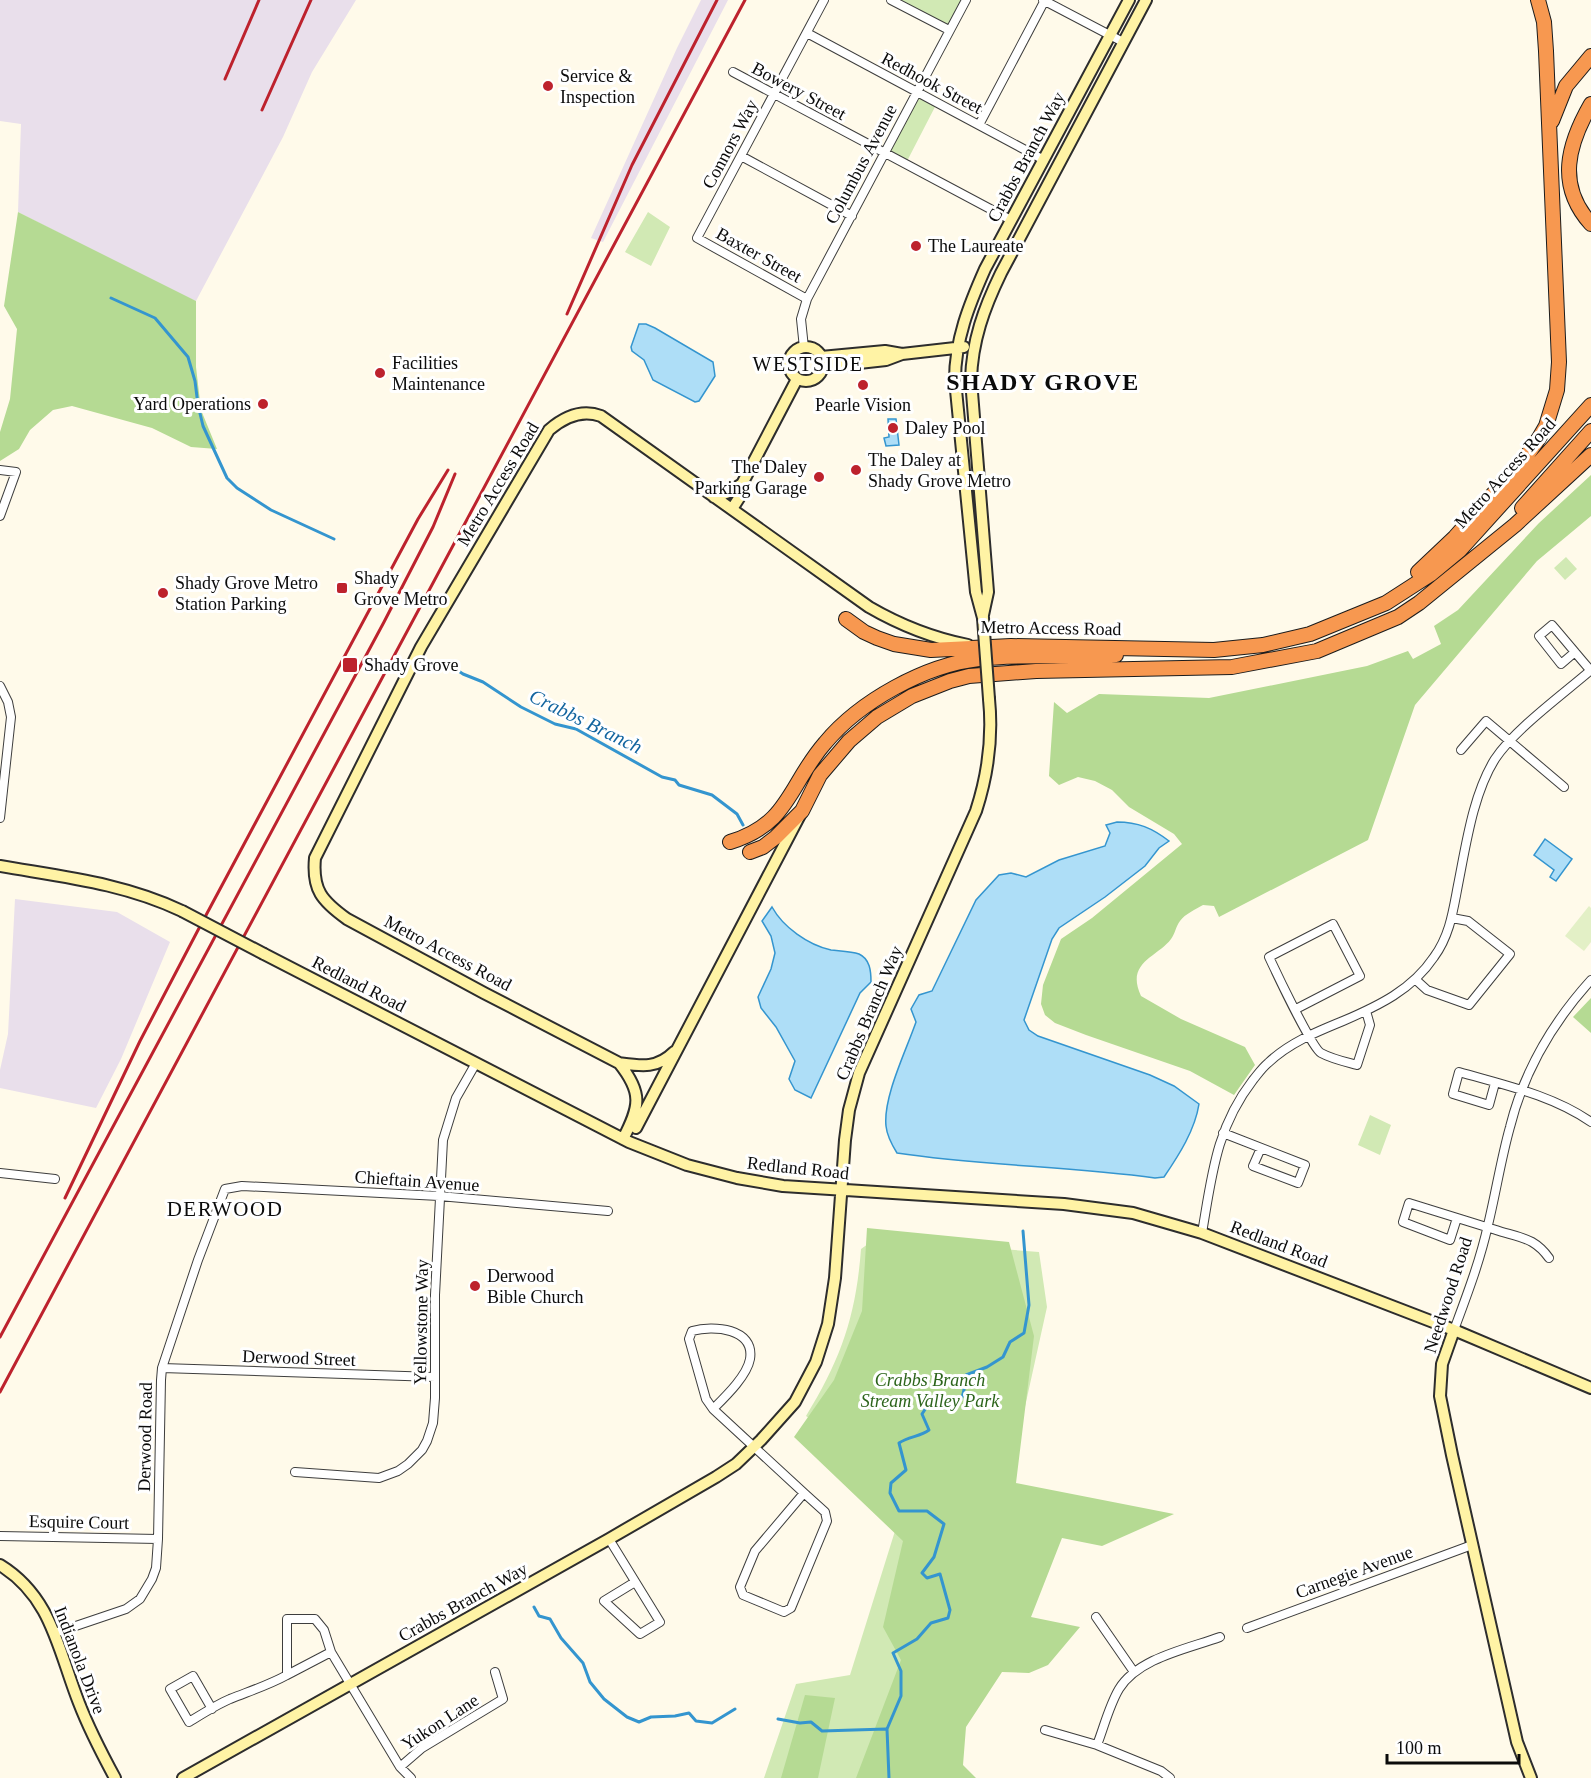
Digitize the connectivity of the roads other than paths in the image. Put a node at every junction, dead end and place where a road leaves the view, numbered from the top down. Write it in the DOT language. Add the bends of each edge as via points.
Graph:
graph roads {
  1 [pos="824,0"];
  2 [pos="966,0"];
  3 [pos="1044,0"];
  4 [pos="1129,0"];
  5 [pos="1146,0"];
  6 [pos="1539,0"];
  7 [pos="897,1"];
  8 [pos="949,30"];
  9 [pos="807,33"];
  10 [pos="1110,35"];
  11 [pos="1124,42"];
  12 [pos="1591,56"];
  13 [pos="733,72"];
  14 [pos="917,92"];
  15 [pos="774,94"];
  16 [pos="1591,104"];
  17 [pos="1591,113"];
  18 [pos="979,125"];
  19 [pos="1578,128"];
  20 [pos="1549,135"];
  21 [pos="885,154"];
  22 [pos="741,156"];
  23 [pos="1044,160"];
  24 [pos="852,216"];
  25 [pos="1011,220"];
  26 [pos="1591,224"];
  27 [pos="697,238"];
  28 [pos="807,299"];
  29 [pos="974,346"];
  30 [pos="804,348"];
  31 [pos="958,348"];
  32 [pos="822,362"];
  33 [pos="797,379"];
  34 [pos="1591,405"];
  35 [pos="1591,431"];
  36 [pos="1591,455"];
  37 [pos="0,470"];
  38 [pos="742,484"];
  39 [pos="714,497"];
  40 [pos="732,509"];
  41 [pos="0,516"];
  42 [pos="1488,545"];
  43 [pos="1357,615"];
  44 [pos="983,618"];
  45 [pos="846,619"];
  46 [pos="977,646"];
  47 [pos="1181,651"];
  48 [pos="1575,652"];
  49 [pos="1591,671"];
  50 [pos="0,686"];
  51 [pos="1509,741"];
  52 [pos="1461,750"];
  53 [pos="1564,787"];
  54 [pos="802,811"];
  55 [pos="0,818"];
  56 [pos="730,842"];
  57 [pos="750,852"];
  58 [pos="0,866"];
  59 [pos="1452,918"];
  60 [pos="1416,980"];
  61 [pos="1591,980"];
  62 [pos="1296,1009"];
  63 [pos="1365,1011"];
  64 [pos="1309,1035"];
  65 [pos="678,1048"];
  66 [pos="476,1063"];
  67 [pos="619,1063"];
  68 [pos="1495,1083"];
  69 [pos="1522,1090"];
  70 [pos="1591,1122"];
  71 [pos="1223,1133"];
  72 [pos="626,1141"];
  73 [pos="1261,1148"];
  74 [pos="0,1173"];
  75 [pos="55,1179"];
  76 [pos="225,1189"];
  77 [pos="843,1190"];
  78 [pos="439,1196"];
  79 [pos="608,1210"];
  80 [pos="1457,1218"];
  81 [pos="1488,1227"];
  82 [pos="1202,1233"];
  83 [pos="1549,1258"];
  84 [pos="1454,1330"];
  85 [pos="162,1368"];
  86 [pos="435,1377"];
  87 [pos="1591,1388"];
  88 [pos="713,1409"];
  89 [pos="754,1447"];
  90 [pos="295,1472"];
  91 [pos="804,1493"];
  92 [pos="0,1536"];
  93 [pos="158,1539"];
  94 [pos="609,1539"];
  95 [pos="1472,1545"];
  96 [pos="0,1565"];
  97 [pos="635,1582"];
  98 [pos="1096,1617"];
  99 [pos="1247,1628"];
  100 [pos="55,1633"];
  101 [pos="1220,1637"];
  102 [pos="332,1652"];
  103 [pos="495,1672"];
  104 [pos="1134,1672"];
  105 [pos="287,1675"];
  106 [pos="351,1683"];
  107 [pos="212,1709"];
  108 [pos="1045,1730"];
  109 [pos="1097,1745"];
  110 [pos="400,1767"];
  111 [pos="116,1778"];
  112 [pos="183,1778"];
  113 [pos="411,1778"];
  114 [pos="1170,1778"];
  115 [pos="1531,1778"];
  1 -- 9 [label="street, Connors Way"];
  2 -- 8 [label="street, Columbus Avenue"];
  3 -- 10 [label="street"];
  3 -- 18 [label="street"];
  4 -- 10 [label="main road, Crabbs Branch Way"];
  5 -- 11 [label="main road, Crabbs Branch Way"];
  6 -- 20 [label="highway" via="1544,22"];
  7 -- 8 [label="street"];
  8 -- 14 [label="street, Columbus Avenue"];
  9 -- 14 [label="street, Redhook Street"];
  9 -- 15 [label="street, Connors Way"];
  10 -- 11 [label="street"];
  10 -- 23 [label="main road, Crabbs Branch Way"];
  11 -- 29 [label="main road, Crabbs Branch Way" via="987,301"];
  12 -- 20 [label="highway" via="1566,86"];
  13 -- 15 [label="street, Bowery Street"];
  14 -- 18 [label="street, Redhook Street"];
  14 -- 21 [label="street, Columbus Avenue"];
  15 -- 21 [label="street, Bowery Street"];
  15 -- 22 [label="street, Connors Way"];
  16 -- 19 [label="highway"];
  17 -- 19 [label="highway"];
  18 -- 23 [label="street, Redhook Street"];
  19 -- 26 [label="highway" via="1569,158 1570,183"];
  20 -- 43 [label="highway" via="1559,362 1557,390 1546,426 1526,457 1449,544 1410,579"];
  21 -- 24 [label="street, Columbus Avenue"];
  21 -- 25 [label="street, Bowery Street"];
  22 -- 24 [label="street"];
  22 -- 27 [label="street, Connors Way"];
  23 -- 25 [label="main road, Crabbs Branch Way"];
  24 -- 28 [label="street, Columbus Avenue"];
  25 -- 31 [label="main road, Crabbs Branch Way" via="968,307"];
  27 -- 28 [label="street, Baxter Street"];
  28 -- 30 [label="street, Columbus Avenue" via="801,320"];
  29 -- 31 [label="main road"];
  29 -- 44 [label="main road, Crabbs Branch Way" via="972,410 988,592"];
  30 -- 32 [label="main road" via="814,350"];
  30 -- 33 [label="main road" via="796,351 789,363"];
  31 -- 32 [label="main road" via="902,354 885,351"];
  31 -- 44 [label="main road, Crabbs Branch Way" via="956,392 976,592"];
  32 -- 33 [label="main road" via="815,379"];
  33 -- 38 [label="main road"];
  34 -- 43 [label="highway, Metro Access Road" via="1460,550 1400,595"];
  35 -- 42 [label="highway, Metro Access Road"];
  36 -- 42 [label="highway"];
  37 -- 41 [label="street" via="16,472"];
  38 -- 39 [label="main road"];
  38 -- 40 [label="main road"];
  39 -- 40 [label="main road, Metro Access Road"];
  39 -- 67 [label="main road, Metro Access Road" via="601,416 583,413 556,423 421,647 315,858 313,876 320,892 347,919"];
  40 -- 46 [label="main road, Metro Access Road" via="885,617 935,637"];
  42 -- 54 [label="highway" via="1398,617 1317,651 1232,667 1016,672 950,681 890,708 858,732 820,775"];
  43 -- 47 [label="highway, Metro Access Road" via="1279,642"];
  44 -- 77 [label="main road, Crabbs Branch Way, bridge" via="991,734 983,787 859,1073 849,1110"];
  45 -- 46 [label="highway" via="864,632 894,644 931,650"];
  46 -- 47 [label="highway, Metro Access Road"];
  47 -- 56 [label="highway" via="978,659 932,671 883,694 860,711 825,742 777,816 758,831"];
  48 -- 48 [label="street" via="1552,625 1539,636 1561,664"];
  48 -- 49 [label="street"];
  49 -- 51 [label="street"];
  50 -- 55 [label="street" via="11,717"];
  51 -- 52 [label="street" via="1486,721"];
  51 -- 53 [label="street"];
  51 -- 59 [label="street" via="1494,760 1483,784"];
  54 -- 57 [label="highway" via="776,837"];
  54 -- 65 [label="main road"];
  58 -- 66 [label="main road, Redland Road, bridge" via="126,889 156,899"];
  59 -- 60 [label="street" via="1443,945"];
  59 -- 60 [label="street" via="1468,921 1510,954 1469,1005 1427,990"];
  60 -- 63 [label="street"];
  61 -- 69 [label="street, Needwood Road" via="1549,1032"];
  62 -- 62 [label="street" via="1269,957 1333,924 1360,976"];
  62 -- 64 [label="street"];
  63 -- 64 [label="street"];
  63 -- 64 [label="street" via="1370,1025 1358,1065 1321,1053"];
  64 -- 71 [label="street" via="1267,1063 1239,1098"];
  65 -- 67 [label="main road" via="653,1065"];
  65 -- 72 [label="main road"];
  66 -- 72 [label="main road, Redland Road"];
  66 -- 78 [label="street, Yellowstone Way" via="445,1128"];
  67 -- 72 [label="main road" via="630,1077 638,1101"];
  68 -- 68 [label="street" via="1489,1105 1453,1094 1460,1072"];
  68 -- 69 [label="street"];
  69 -- 70 [label="street" via="1571,1109"];
  69 -- 81 [label="street, Needwood Road" via="1510,1125"];
  71 -- 73 [label="street"];
  71 -- 82 [label="street"];
  72 -- 77 [label="main road, Redland Road" via="687,1165 737,1178"];
  73 -- 73 [label="street" via="1305,1165 1298,1184 1253,1166"];
  74 -- 75 [label="street"];
  76 -- 78 [label="street, Chieftain Avenue" via="242,1186"];
  76 -- 85 [label="street, Derwood Road"];
  77 -- 82 [label="main road, Redland Road" via="1064,1204 1133,1213"];
  77 -- 89 [label="main road, Crabbs Branch Way" via="836,1278 816,1362 795,1402"];
  78 -- 79 [label="street, Chieftain Avenue"];
  78 -- 86 [label="street, Yellowstone Way"];
  80 -- 80 [label="street" via="1450,1240 1402,1222 1409,1203"];
  80 -- 81 [label="street"];
  81 -- 83 [label="street" via="1530,1241"];
  81 -- 84 [label="street, Needwood Road"];
  82 -- 84 [label="main road, Redland Road"];
  84 -- 87 [label="main road, Redland Road"];
  84 -- 95 [label="main road, Needwood Road" via="1442,1364 1440,1396"];
  85 -- 86 [label="street, Derwood Street"];
  85 -- 93 [label="street, Derwood Road"];
  86 -- 90 [label="street, Yellowstone Way" via="433,1424 422,1450 403,1468 379,1478"];
  88 -- 88 [label="street" via="706,1399 689,1339 692,1331 704,1328 736,1333 750,1349 747,1369"];
  88 -- 89 [label="street"];
  89 -- 91 [label="street"];
  89 -- 94 [label="main road, Crabbs Branch Way" via="716,1477"];
  91 -- 91 [label="street" via="825,1512 827,1521 791,1608 784,1612 743,1595 740,1587 755,1551"];
  92 -- 93 [label="street, Esquire Court"];
  93 -- 100 [label="street, Derwood Road" via="153,1580 140,1599 126,1609"];
  94 -- 97 [label="street"];
  94 -- 106 [label="main road, Crabbs Branch Way"];
  95 -- 99 [label="street, Carnegie Avenue"];
  95 -- 115 [label="main road, Needwood Road" via="1517,1742"];
  96 -- 100 [label="main road, Indianola Drive" via="29,1588"];
  97 -- 97 [label="street" via="660,1622 640,1634 604,1601"];
  98 -- 104 [label="street"];
  100 -- 111 [label="main road, Indianola Drive" via="85,1719"];
  101 -- 104 [label="street" via="1147,1663"];
  102 -- 105 [label="street"];
  102 -- 105 [label="street" via="324,1629 315,1619 287,1618"];
  102 -- 106 [label="street"];
  103 -- 110 [label="street, Yukon Lane" via="503,1699 422,1748"];
  104 -- 109 [label="street" via="1118,1691"];
  105 -- 107 [label="street"];
  106 -- 110 [label="street"];
  106 -- 112 [label="main road, Crabbs Branch Way"];
  107 -- 107 [label="street" via="189,1722 170,1689 193,1676"];
  108 -- 109 [label="street"];
  109 -- 114 [label="street"];
  110 -- 113 [label="street"];
}
